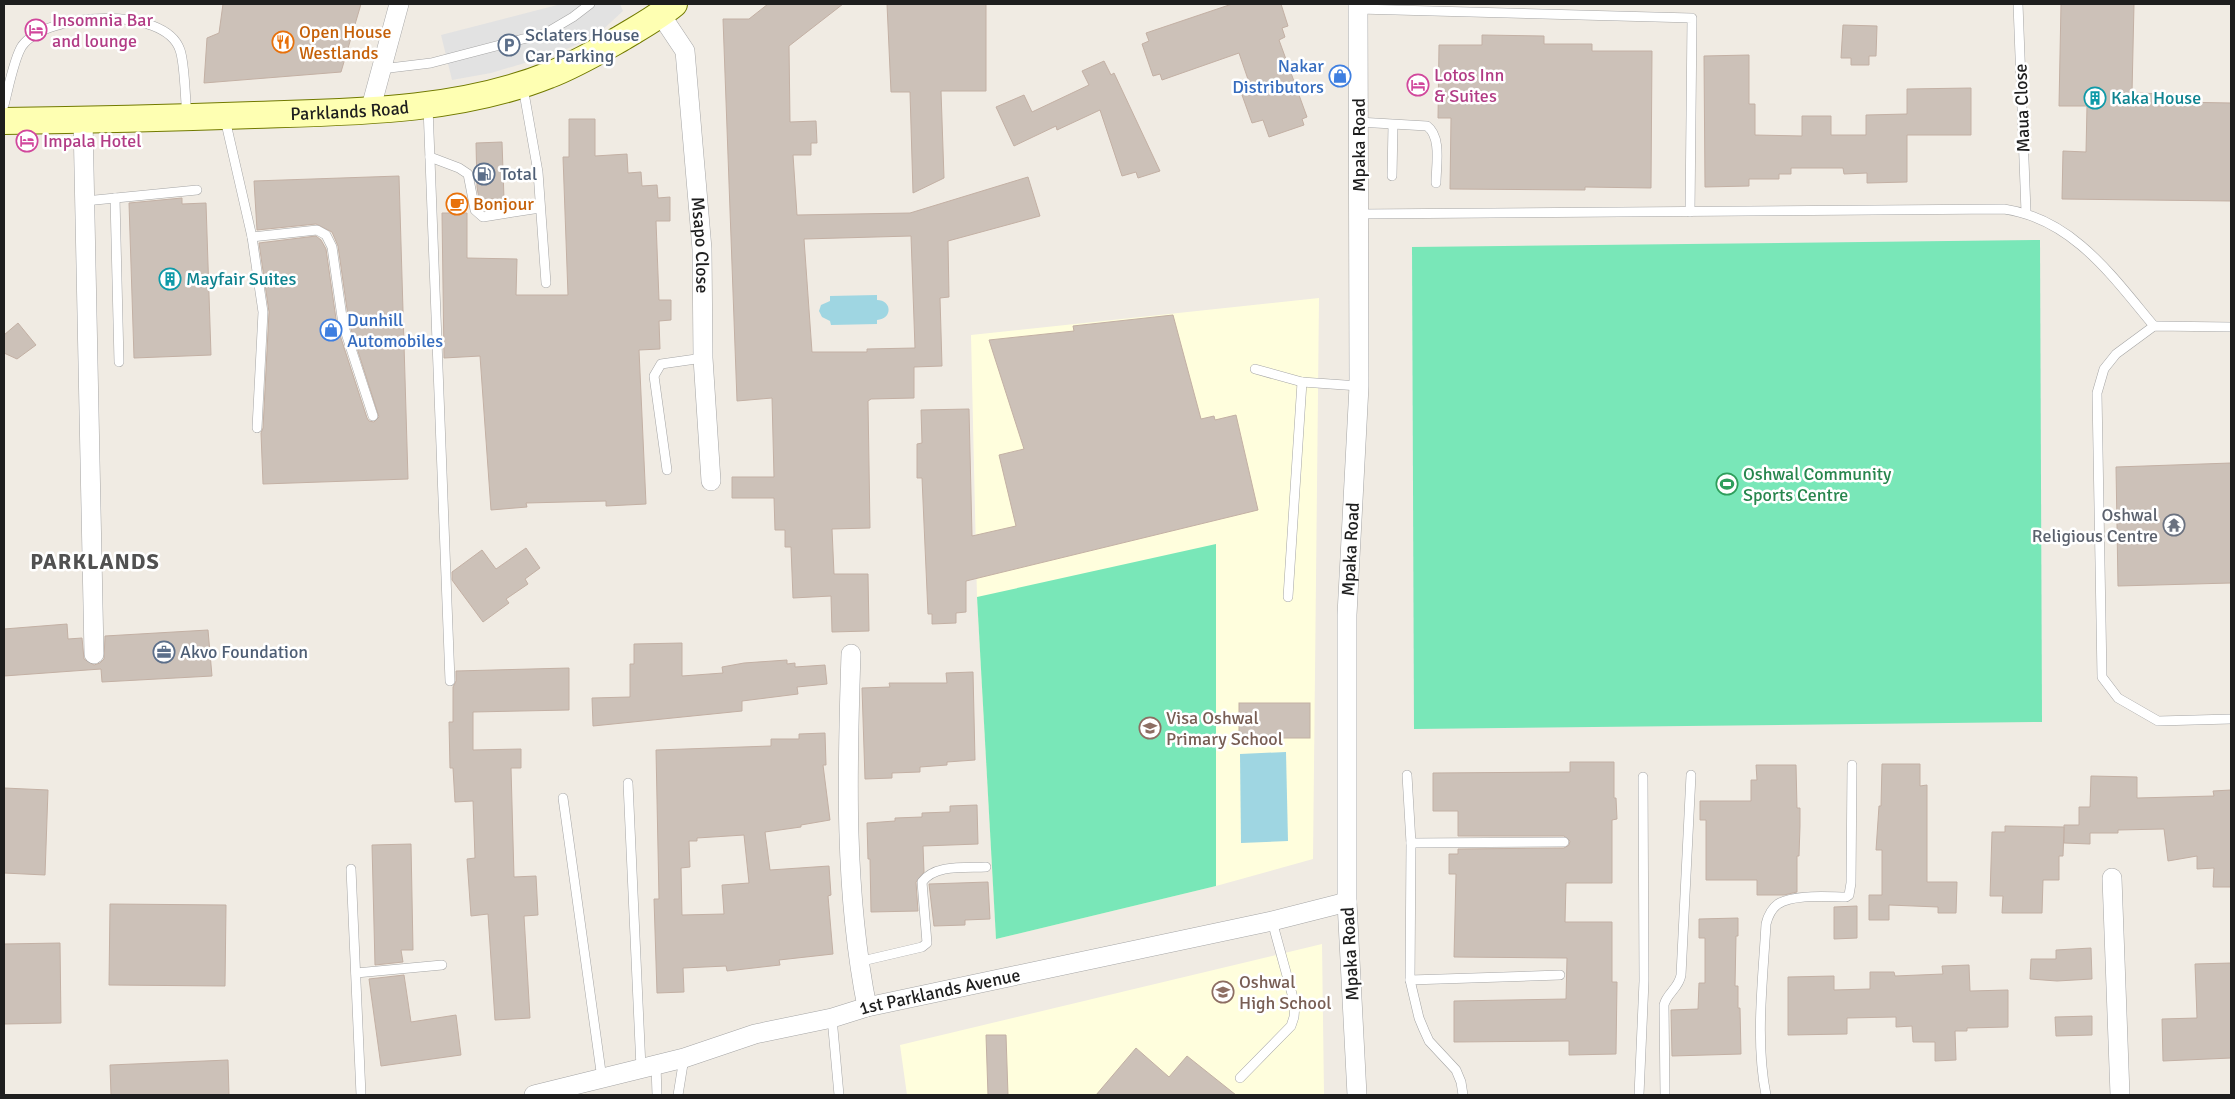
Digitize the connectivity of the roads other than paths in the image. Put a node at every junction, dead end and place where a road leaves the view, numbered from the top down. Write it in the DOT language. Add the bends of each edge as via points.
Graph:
graph roads {
  1 [pos="399,4"];
  2 [pos="590,4"];
  3 [pos="2018,4"];
  4 [pos="1358,6"];
  5 [pos="667,9"];
  6 [pos="381,69"];
  7 [pos="523,84"];
  8 [pos="428,104"];
  9 [pos="4,105"];
  10 [pos="370,111"];
  11 [pos="225,116"];
  12 [pos="187,118"];
  13 [pos="83,120"];
  14 [pos="4,121"];
  15 [pos="1358,122"];
  16 [pos="1393,125"];
  17 [pos="430,158"];
  18 [pos="1392,176"];
  19 [pos="1436,183"];
  20 [pos="197,190"];
  21 [pos="115,198"];
  22 [pos="85,201"];
  23 [pos="540,208"];
  24 [pos="1690,212"];
  25 [pos="2026,212"];
  26 [pos="1359,214"];
  27 [pos="252,237"];
  28 [pos="546,283"];
  29 [pos="2154,326"];
  30 [pos="2231,327"];
  31 [pos="703,358"];
  32 [pos="119,362"];
  33 [pos="1256,369"];
  34 [pos="1302,382"];
  35 [pos="1358,386"];
  36 [pos="373,416"];
  37 [pos="257,428"];
  38 [pos="667,470"];
  39 [pos="711,481"];
  40 [pos="1288,597"];
  41 [pos="94,654"];
  42 [pos="851,654"];
  43 [pos="450,681"];
  44 [pos="2231,719"];
  45 [pos="1852,765"];
  46 [pos="1408,774"];
  47 [pos="1691,775"];
  48 [pos="1643,777"];
  49 [pos="628,783"];
  50 [pos="563,798"];
  51 [pos="1564,842"];
  52 [pos="1411,843"];
  53 [pos="986,867"];
  54 [pos="350,869"];
  55 [pos="2112,878"];
  56 [pos="1347,902"];
  57 [pos="1272,921"];
  58 [pos="858,962"];
  59 [pos="442,964"];
  60 [pos="356,973"];
  61 [pos="1560,975"];
  62 [pos="1410,980"];
  63 [pos="867,1007"];
  64 [pos="832,1018"];
  65 [pos="684,1058"];
  66 [pos="649,1066"];
  67 [pos="1240,1078"];
  68 [pos="602,1079"];
  69 [pos="361,1095"];
  70 [pos="534,1095"];
  71 [pos="657,1095"];
  72 [pos="678,1095"];
  73 [pos="839,1095"];
  74 [pos="1357,1095"];
  75 [pos="1463,1095"];
  76 [pos="1639,1095"];
  77 [pos="1665,1095"];
  78 [pos="1766,1095"];
  79 [pos="2120,1095"];
  1 -- 6 [label="street"];
  2 -- 6 [label="lane" via="546,33 431,63"];
  3 -- 25 [label="lane, Maua Close"];
  4 -- 15 [label="street, Mpaka Road"];
  4 -- 24 [label="lane" via="1692,18"];
  5 -- 7 [label="main road, Parklands Road" via="598,51 550,75"];
  5 -- 31 [label="street, Msapo Close" via="685,51 702,249"];
  6 -- 10 [label="street"];
  7 -- 8 [label="main road, Parklands Road"];
  7 -- 23 [label="lane" via="538,172"];
  8 -- 10 [label="main road, Parklands Road"];
  8 -- 17 [label="lane"];
  9 -- 12 [label="lane" via="23,46 42,30 90,18 139,20 170,35 180,50"];
  10 -- 11 [label="main road, Parklands Road"];
  11 -- 12 [label="main road, Parklands Road"];
  11 -- 27 [label="lane"];
  12 -- 13 [label="main road, Parklands Road"];
  13 -- 14 [label="main road, Parklands Road"];
  13 -- 22 [label="street"];
  15 -- 16 [label="lane"];
  15 -- 26 [label="street, Mpaka Road"];
  16 -- 18 [label="lane"];
  16 -- 19 [label="lane" via="1427,126 1432,130 1436,138"];
  17 -- 23 [label="lane" via="468,174 475,210 483,217"];
  17 -- 43 [label="lane"];
  20 -- 21 [label="lane"];
  21 -- 22 [label="lane"];
  21 -- 32 [label="lane"];
  22 -- 41 [label="street"];
  23 -- 28 [label="lane"];
  24 -- 25 [label="lane" via="2004,209"];
  24 -- 26 [label="lane"];
  25 -- 29 [label="lane" via="2075,239 2107,270"];
  26 -- 35 [label="street, Mpaka Road"];
  27 -- 36 [label="lane" via="317,230 326,235 332,247 343,324"];
  27 -- 37 [label="lane" via="263,312"];
  29 -- 30 [label="lane"];
  29 -- 44 [label="lane" via="2116,354 2104,369 2097,393 2102,677 2118,698 2158,721"];
  31 -- 38 [label="lane" via="661,364 654,376"];
  31 -- 39 [label="street, Msapo Close"];
  33 -- 34 [label="lane"];
  34 -- 35 [label="lane"];
  34 -- 40 [label="lane"];
  35 -- 56 [label="street, Mpaka Road" via="1347,615"];
  42 -- 58 [label="street" via="850,881"];
  45 -- 78 [label="lane" via="1849,895 1783,902 1769,914 1766,924 1761,1024"];
  46 -- 52 [label="lane"];
  47 -- 77 [label="lane" via="1681,975 1680,983 1666,996 1664,1005"];
  48 -- 76 [label="lane" via="1644,981"];
  49 -- 66 [label="lane"];
  50 -- 68 [label="lane"];
  51 -- 52 [label="lane"];
  52 -- 62 [label="lane"];
  53 -- 58 [label="lane" via="936,870 927,875 922,882 927,942 922,947"];
  54 -- 60 [label="lane"];
  55 -- 79 [label="street"];
  56 -- 57 [label="street, 1st Parklands Avenue"];
  56 -- 74 [label="street, Mpaka Road"];
  57 -- 63 [label="street, 1st Parklands Avenue"];
  57 -- 67 [label="lane" via="1295,1005 1294,1017 1291,1026"];
  58 -- 63 [label="street"];
  59 -- 60 [label="lane"];
  60 -- 69 [label="lane"];
  61 -- 62 [label="lane"];
  62 -- 75 [label="lane" via="1419,1018 1429,1041 1456,1070 1462,1082"];
  63 -- 64 [label="street, 1st Parklands Avenue"];
  64 -- 65 [label="street, 1st Parklands Avenue" via="755,1034"];
  64 -- 73 [label="lane"];
  65 -- 66 [label="street, 1st Parklands Avenue"];
  65 -- 72 [label="lane"];
  66 -- 68 [label="street, 1st Parklands Avenue"];
  66 -- 71 [label="lane"];
  68 -- 70 [label="street, 1st Parklands Avenue"];
}
